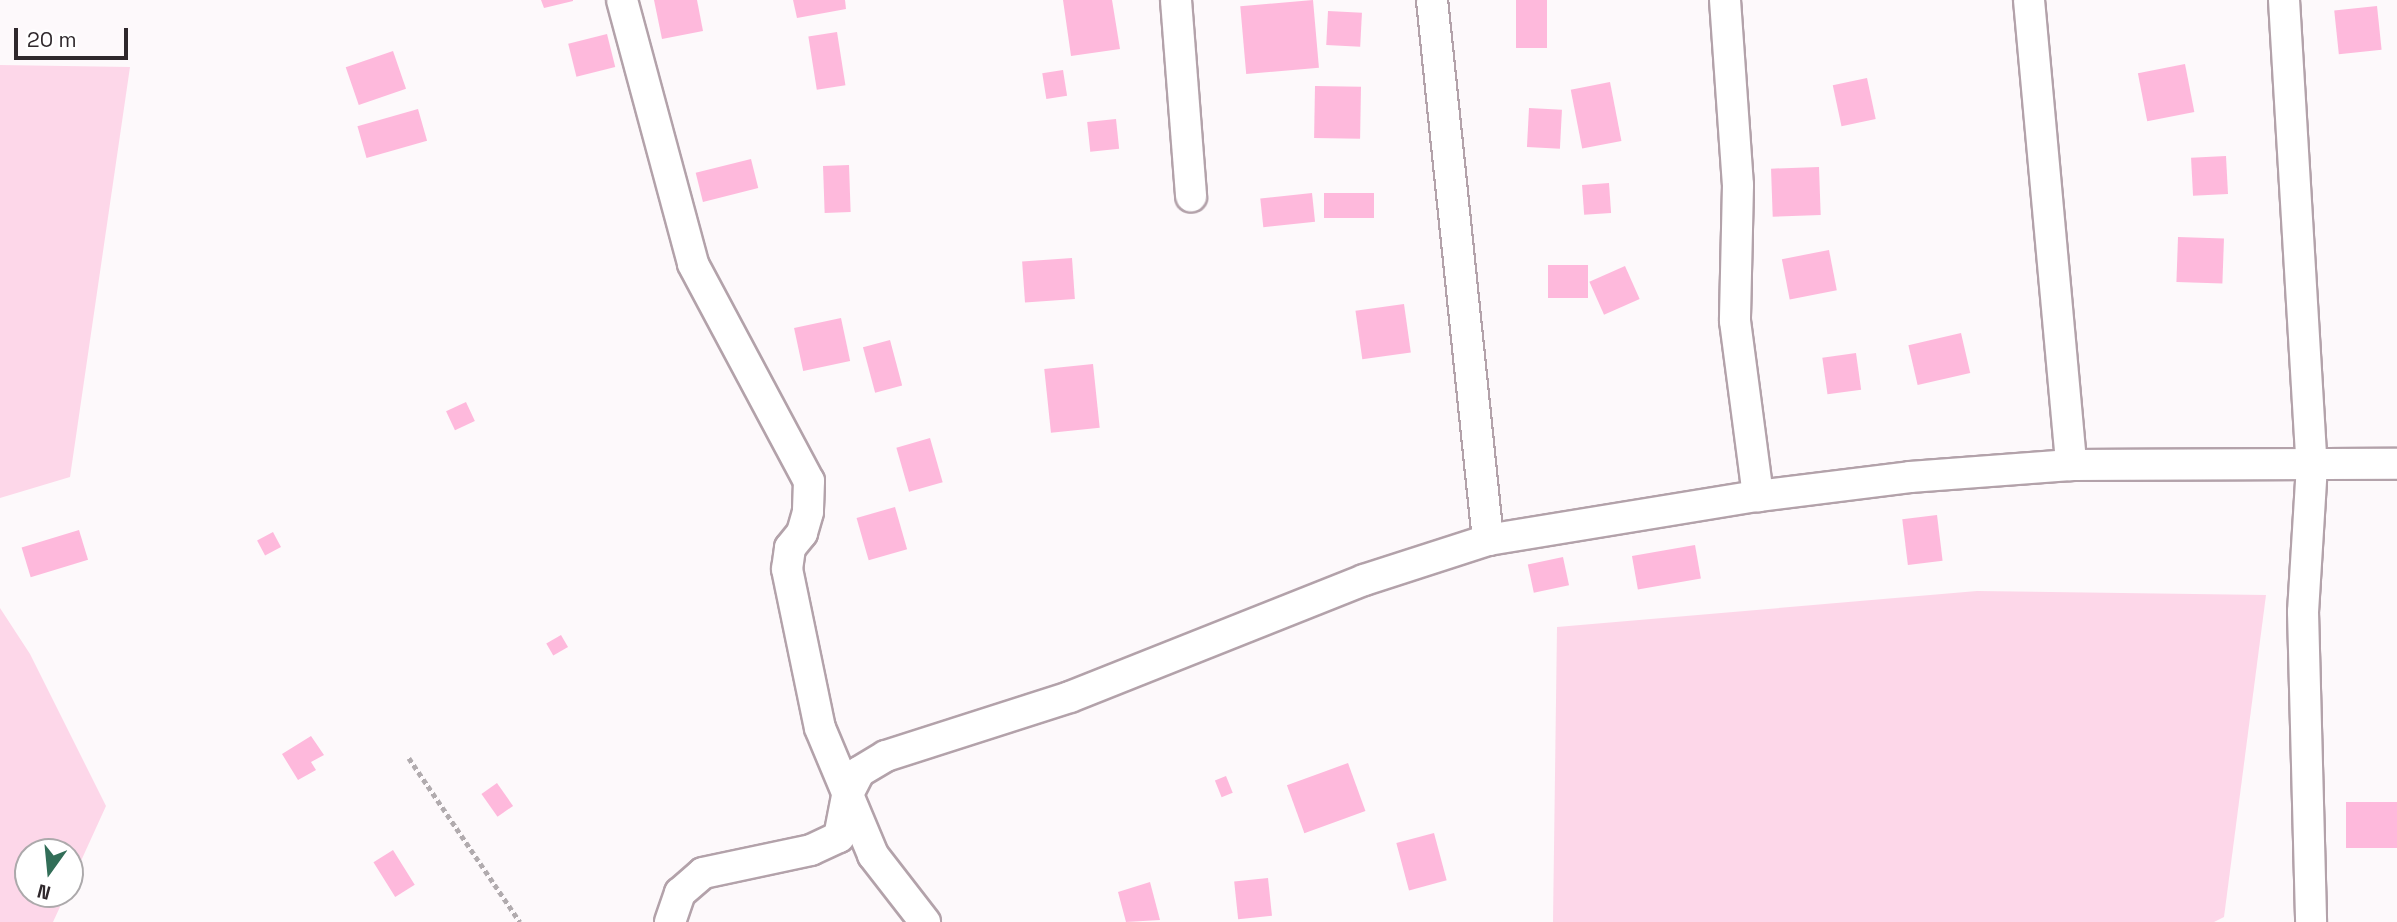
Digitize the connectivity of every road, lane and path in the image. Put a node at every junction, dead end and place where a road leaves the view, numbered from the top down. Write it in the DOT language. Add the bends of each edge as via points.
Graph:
graph roads {
  1 [pos="622,0"];
  2 [pos="1176,0"];
  3 [pos="1432,0"];
  4 [pos="1725,0"];
  5 [pos="2029,0"];
  6 [pos="2284,0"];
  7 [pos="1191,196"];
  8 [pos="2397,464"];
  9 [pos="2071,465"];
  10 [pos="2312,465"];
  11 [pos="1758,496"];
  12 [pos="1488,540"];
  13 [pos="409,758"];
  14 [pos="847,796"];
  15 [pos="520,922"];
  16 [pos="670,922"];
  17 [pos="925,922"];
  18 [pos="2311,922"];
  1 -- 14 [label="street" via="693,264 809,481 808,512 802,533 790,548 787,569 820,728"];
  2 -- 7 [label="street"];
  3 -- 12 [label="street"];
  4 -- 11 [label="street" via="1738,185 1735,321"];
  5 -- 9 [label="street"];
  6 -- 10 [label="street"];
  8 -- 10 [label="street"];
  9 -- 10 [label="street"];
  9 -- 11 [label="street" via="1910,477"];
  10 -- 18 [label="street" via="2303,612"];
  11 -- 12 [label="street"];
  12 -- 14 [label="street" via="1364,580 1070,697 886,756 859,772"];
  13 -- 15 [label="path"];
  14 -- 16 [label="street" via="839,837 811,850 703,873 680,893"];
  14 -- 17 [label="street" via="873,855"];
}
